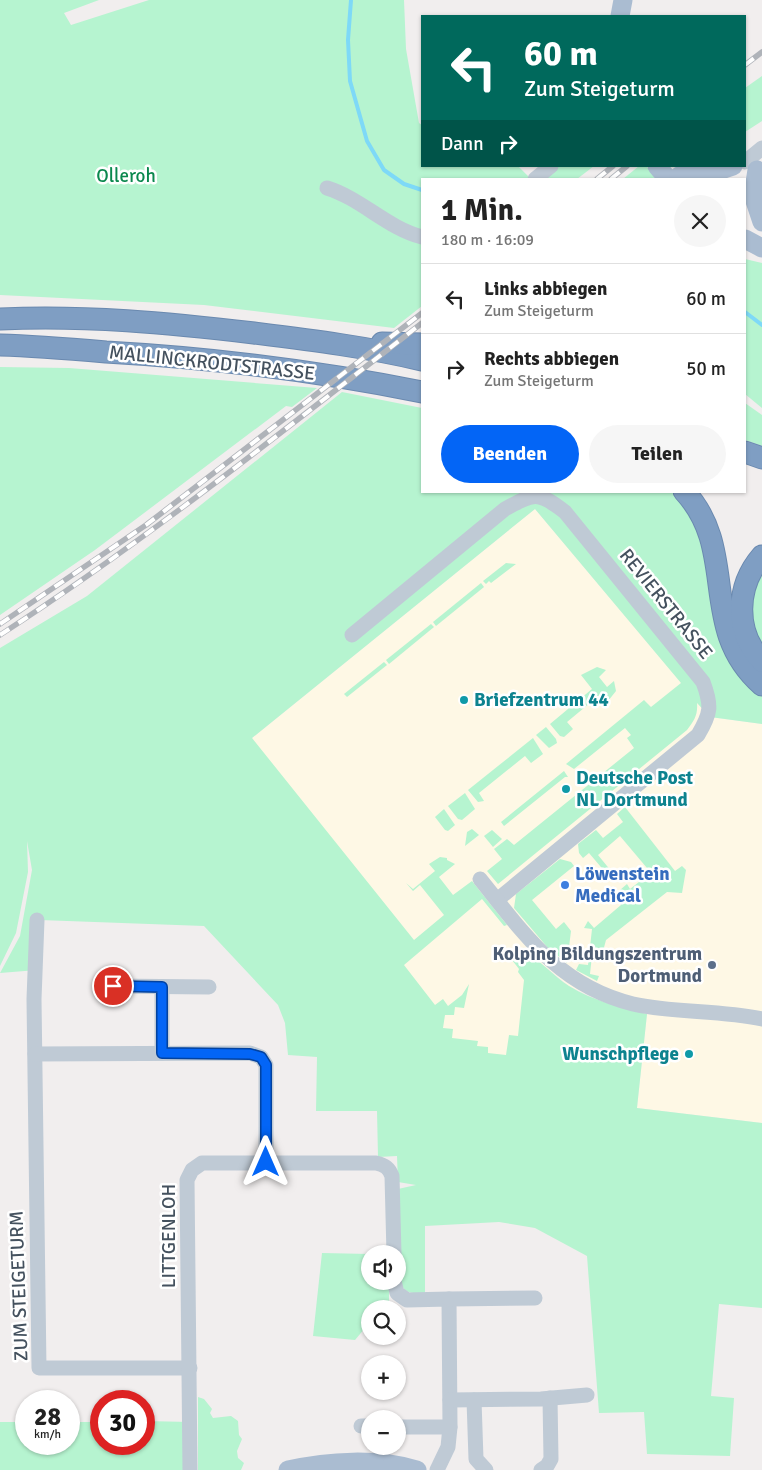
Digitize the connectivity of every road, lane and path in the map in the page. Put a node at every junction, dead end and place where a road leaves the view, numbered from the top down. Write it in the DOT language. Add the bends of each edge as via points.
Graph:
graph roads {
  1 [pos="623,0"];
  2 [pos="620,15"];
  3 [pos="762,148"];
  4 [pos="749,164"];
  5 [pos="550,167"];
  6 [pos="659,167"];
  7 [pos="729,167"];
  8 [pos="745,167"];
  9 [pos="674,175"];
  10 [pos="536,178"];
  11 [pos="730,178"];
  12 [pos="746,180"];
  13 [pos="327,188"];
  14 [pos="746,221"];
  15 [pos="762,222"];
  16 [pos="762,229"];
  17 [pos="421,237"];
  18 [pos="746,240"];
  19 [pos="762,248"];
  20 [pos="0,314"];
  21 [pos="32,317"];
  22 [pos="0,319"];
  23 [pos="340,344"];
  24 [pos="421,344"];
  25 [pos="0,345"];
  26 [pos="104,352"];
  27 [pos="0,357"];
  28 [pos="421,360"];
  29 [pos="421,392"];
  30 [pos="746,452"];
  31 [pos="762,458"];
  32 [pos="686,493"];
  33 [pos="762,556"];
  34 [pos="352,635"];
  35 [pos="762,661"];
  36 [pos="762,685"];
  37 [pos="480,880"];
  38 [pos="496,900"];
  39 [pos="37,920"];
  40 [pos="113,986"];
  41 [pos="162,987"];
  42 [pos="209,987"];
  43 [pos="762,1019"];
  44 [pos="162,1053"];
  45 [pos="36,1054"];
  46 [pos="266,1162"];
  47 [pos="394,1245"];
  48 [pos="396,1290"];
  49 [pos="535,1298"];
  50 [pos="448,1299"];
  51 [pos="190,1368"];
  52 [pos="587,1395"];
  53 [pos="550,1398"];
  54 [pos="450,1400"];
  55 [pos="474,1400"];
  56 [pos="406,1427"];
  57 [pos="450,1427"];
  58 [pos="190,1470"];
  59 [pos="288,1470"];
  60 [pos="417,1470"];
  61 [pos="437,1470"];
  62 [pos="486,1470"];
  63 [pos="541,1470"];
  1 -- 2 [label="main road"];
  3 -- 4 [label="street"];
  4 -- 12 [label="street"];
  4 -- 15 [label="main road" via="753,195"];
  5 -- 10 [label="street"];
  6 -- 9 [label="main road"];
  7 -- 9 [label="main road" via="706,175"];
  8 -- 11 [label="street"];
  13 -- 17 [label="street" via="401,230"];
  14 -- 16 [label="main road"];
  18 -- 19 [label="main road"];
  20 -- 21 [label="highway"];
  21 -- 22 [label="highway, MALLINCKRODTSTRASSE"];
  21 -- 23 [label="highway, MALLINCKRODTSTRASSE" via="108,318"];
  23 -- 24 [label="highway"];
  23 -- 28 [label="highway"];
  25 -- 26 [label="highway, MALLINCKRODTSTRASSE"];
  26 -- 27 [label="highway"];
  26 -- 29 [label="highway, MALLINCKRODTSTRASSE" via="291,368"];
  30 -- 31 [label="highway"];
  32 -- 36 [label="highway" via="709,530 724,621 732,648"];
  33 -- 35 [label="highway" via="743,591 742,610 744,630"];
  34 -- 38 [label="street, REVIERSTRASSE" via="505,510 525,498 546,498 565,512 703,682 710,699 709,717 698,735"];
  37 -- 38 [label="street"];
  38 -- 43 [label="street" via="530,942 564,973 588,988 634,1004"];
  39 -- 45 [label="street, ZUM STEIGETURM"];
  40 -- 41 [label="street"];
  41 -- 42 [label="street"];
  41 -- 44 [label="street"];
  44 -- 45 [label="street"];
  44 -- 46 [label="street" via="250,1054 261,1057 266,1065"];
  45 -- 51 [label="street, ZUM STEIGETURM" via="39,1368"];
  46 -- 47 [label="street, LITTGENLOH" via="384,1165 392,1176"];
  46 -- 51 [label="street, LITTGENLOH" via="202,1163 186,1180"];
  48 -- 50 [label="street" via="407,1300"];
  49 -- 50 [label="street"];
  50 -- 54 [label="street"];
  51 -- 58 [label="street, LITTGENLOH"];
  52 -- 53 [label="street"];
  53 -- 55 [label="street"];
  53 -- 63 [label="street" via="551,1459"];
  54 -- 55 [label="street"];
  54 -- 57 [label="street"];
  55 -- 62 [label="street" via="476,1459"];
  56 -- 57 [label="street"];
  57 -- 61 [label="street" via="448,1448"];
  59 -- 60 [label="main road" via="376,1462"];
}
